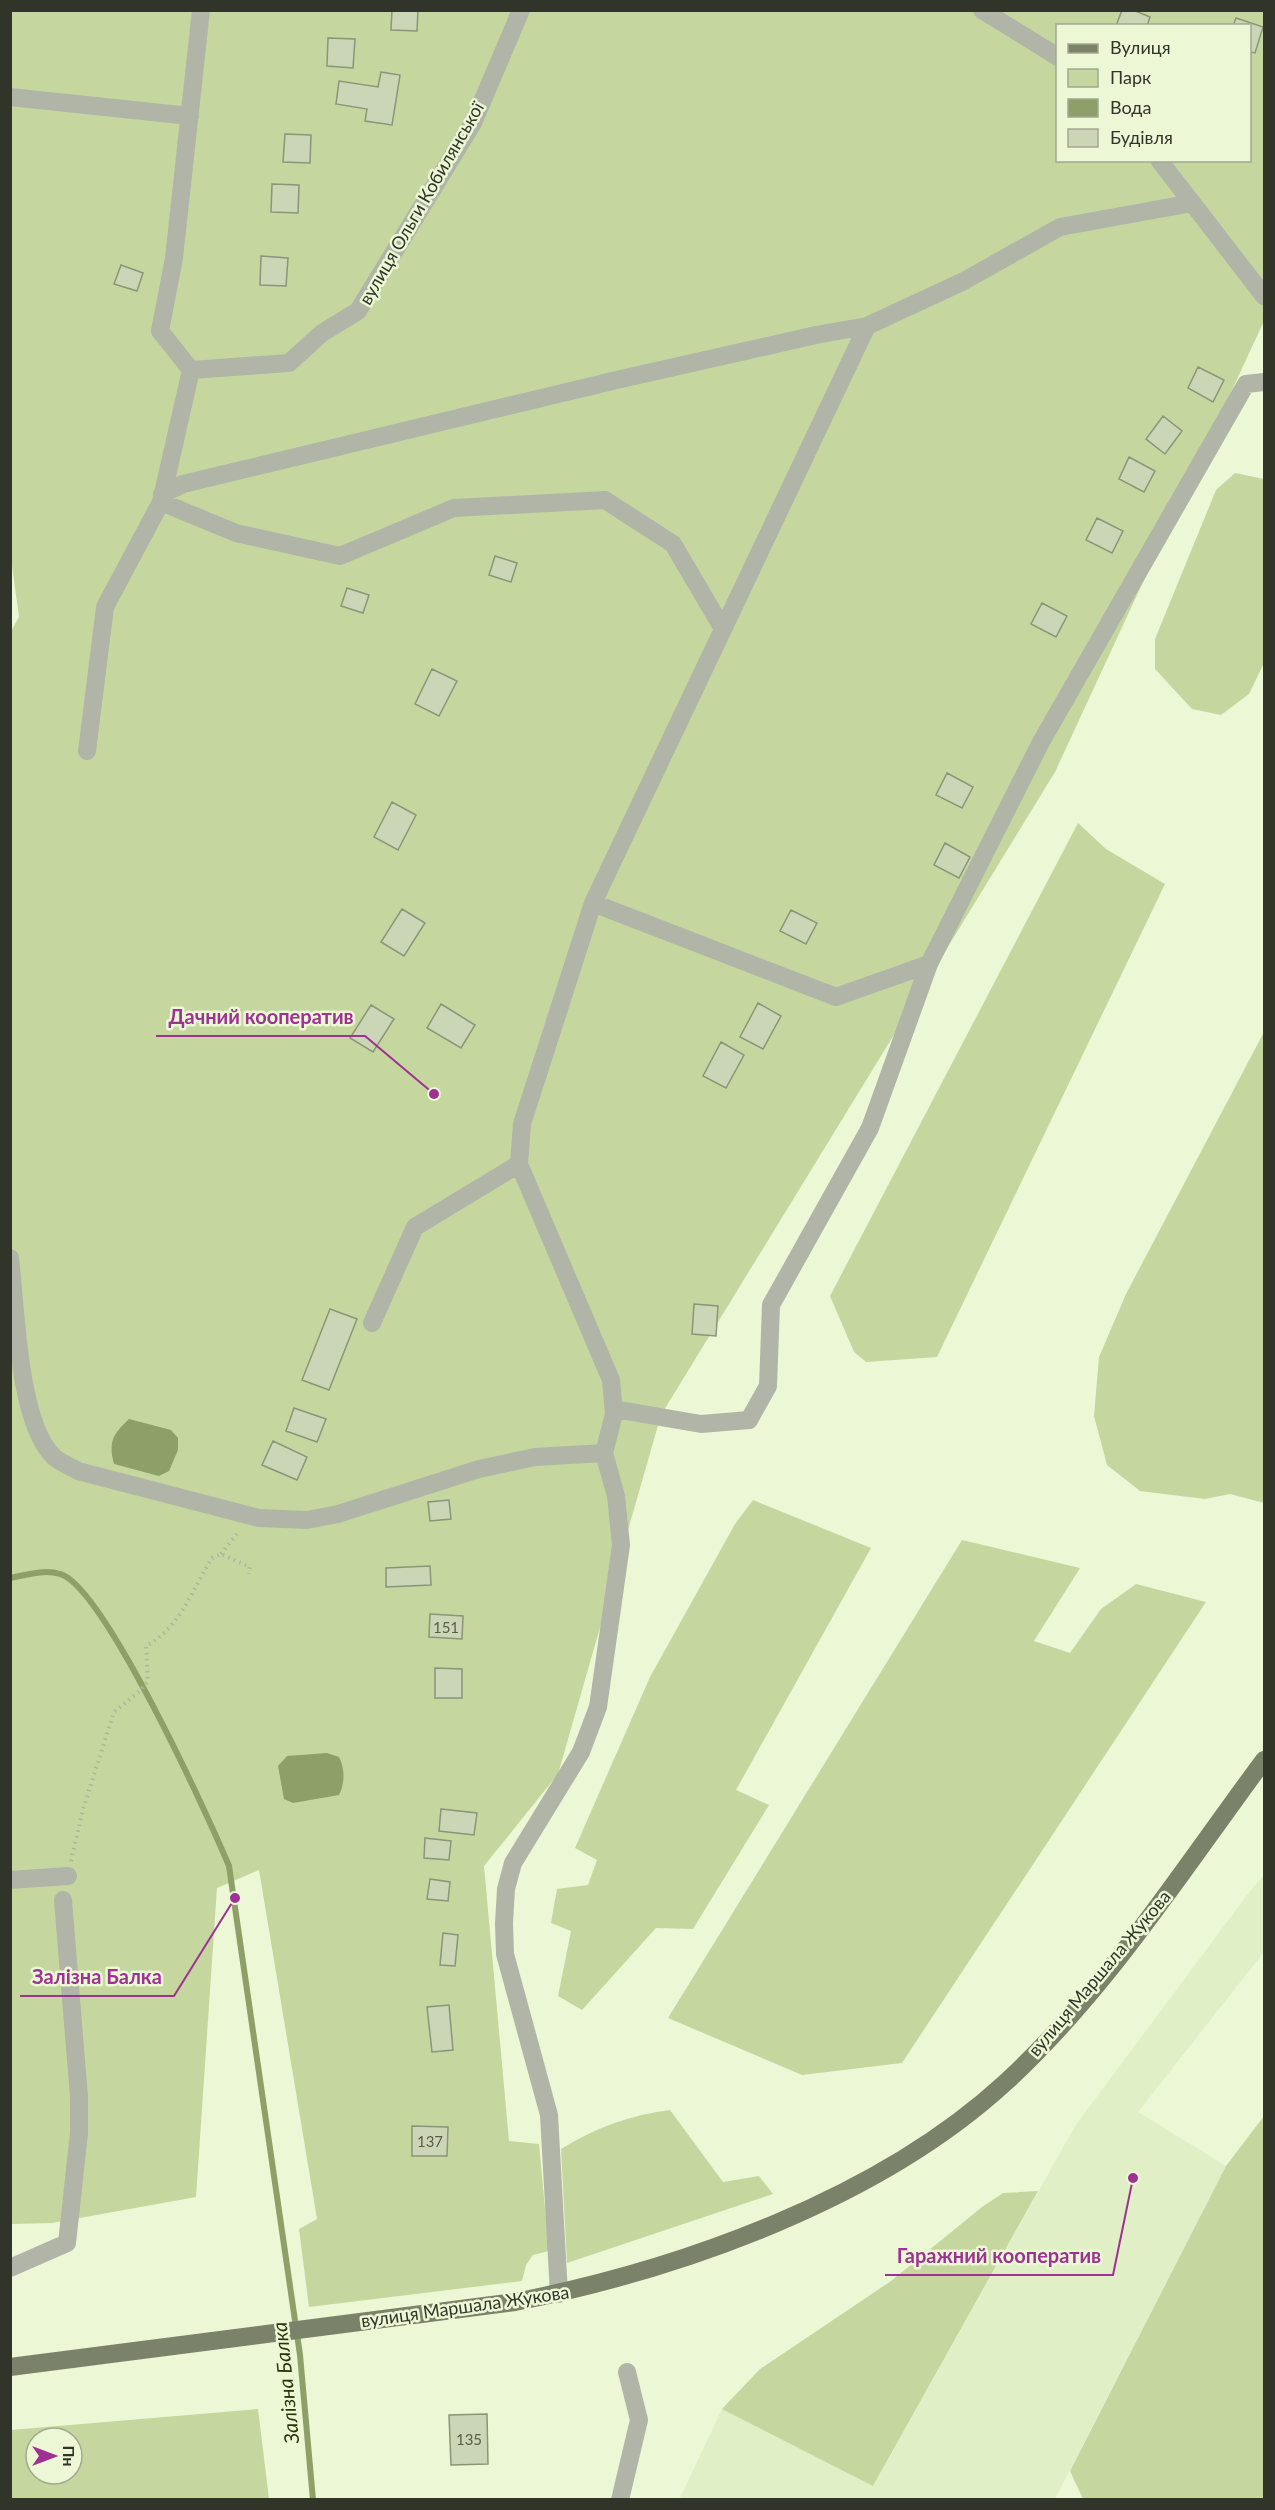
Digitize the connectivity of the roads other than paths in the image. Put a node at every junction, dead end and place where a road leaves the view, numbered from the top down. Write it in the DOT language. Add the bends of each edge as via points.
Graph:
graph roads {
  1 [pos="201,10"];
  2 [pos="520,10"];
  3 [pos="982,10"];
  4 [pos="1056,56"];
  5 [pos="10,97"];
  6 [pos="190,116"];
  7 [pos="1161,162"];
  8 [pos="1192,203"];
  9 [pos="1262,285"];
  10 [pos="867,326"];
  11 [pos="190,370"];
  12 [pos="1264,382"];
  13 [pos="161,498"];
  14 [pos="723,629"];
  15 [pos="87,752"];
  16 [pos="593,903"];
  17 [pos="929,964"];
  18 [pos="519,1164"];
  19 [pos="10,1258"];
  20 [pos="372,1323"];
  21 [pos="614,1409"];
  22 [pos="604,1453"];
  23 [pos="1264,1760"];
  24 [pos="68,1876"];
  25 [pos="10,1880"];
  26 [pos="63,1900"];
  27 [pos="10,2268"];
  28 [pos="559,2294"];
  29 [pos="10,2367"];
  30 [pos="627,2372"];
  31 [pos="620,2499"];
  1 -- 6 [label="street"];
  2 -- 11 [label="street, вулиця Ольги Кобилянської" via="473,123 358,311 322,333 289,363"];
  3 -- 4 [label="street"];
  5 -- 6 [label="street"];
  6 -- 11 [label="street" via="174,258 160,331"];
  7 -- 8 [label="street"];
  8 -- 9 [label="street"];
  8 -- 10 [label="street" via="1060,227 964,281"];
  10 -- 13 [label="street" via="541,398 194,482"];
  10 -- 14 [label="street"];
  11 -- 13 [label="street"];
  12 -- 17 [label="street" via="1246,384 1041,742"];
  13 -- 14 [label="street" via="236,532 340,556 454,508 605,500 673,544"];
  13 -- 15 [label="street" via="105,607"];
  14 -- 16 [label="street"];
  16 -- 17 [label="street" via="836,997"];
  16 -- 18 [label="street" via="522,1124"];
  17 -- 21 [label="street" via="870,1128 771,1305 768,1386 749,1420 701,1424"];
  18 -- 20 [label="street" via="416,1227"];
  18 -- 21 [label="street" via="599,1347 611,1380"];
  19 -- 22 [label="street" via="27,1397 35,1427 56,1459 78,1471 249,1516 307,1520 338,1514 479,1469 535,1457"];
  21 -- 22 [label="street"];
  22 -- 28 [label="street" via="616,1496 621,1545 598,1707 581,1752 513,1863 506,1889 504,1923 505,1954 549,2115"];
  23 -- 28 [label="main road, вулиця Маршала Жукова" via="1154,1912 1078,2005 1008,2081 975,2109 937,2137 824,2202 731,2242 604,2284"];
  24 -- 25 [label="street"];
  26 -- 27 [label="street" via="79,2097 67,2243"];
  28 -- 29 [label="main road, вулиця Маршала Жукова"];
  30 -- 31 [label="street" via="639,2420"];
}
